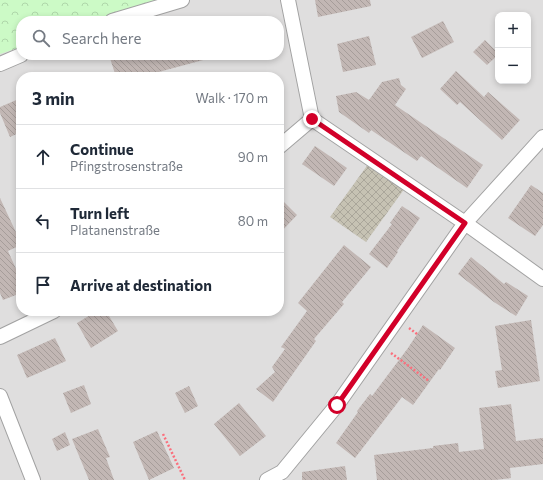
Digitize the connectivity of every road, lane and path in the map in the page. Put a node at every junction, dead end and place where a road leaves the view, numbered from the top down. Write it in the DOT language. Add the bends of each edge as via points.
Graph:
graph roads {
  1 [pos="182,0"];
  2 [pos="288,0"];
  3 [pos="129,16"];
  4 [pos="16,57"];
  5 [pos="0,64"];
  6 [pos="312,119"];
  7 [pos="543,137"];
  8 [pos="284,143"];
  9 [pos="465,223"];
  10 [pos="543,279"];
  11 [pos="44,316"];
  12 [pos="0,337"];
  13 [pos="380,344"];
  14 [pos="429,380"];
  15 [pos="0,396"];
  16 [pos="164,434"];
  17 [pos="283,476"];
  18 [pos="33,480"];
  19 [pos="185,480"];
  20 [pos="267,480"];
  1 -- 3 [label="street"];
  2 -- 6 [label="street"];
  4 -- 5 [label="street"];
  6 -- 8 [label="street"];
  6 -- 9 [label="street"];
  7 -- 9 [label="street"];
  9 -- 10 [label="street"];
  9 -- 13 [label="street"];
  11 -- 12 [label="street"];
  13 -- 14 [label="path"];
  13 -- 17 [label="street"];
  15 -- 18 [label="street"];
  16 -- 19 [label="path"];
  17 -- 20 [label="street"];
}
